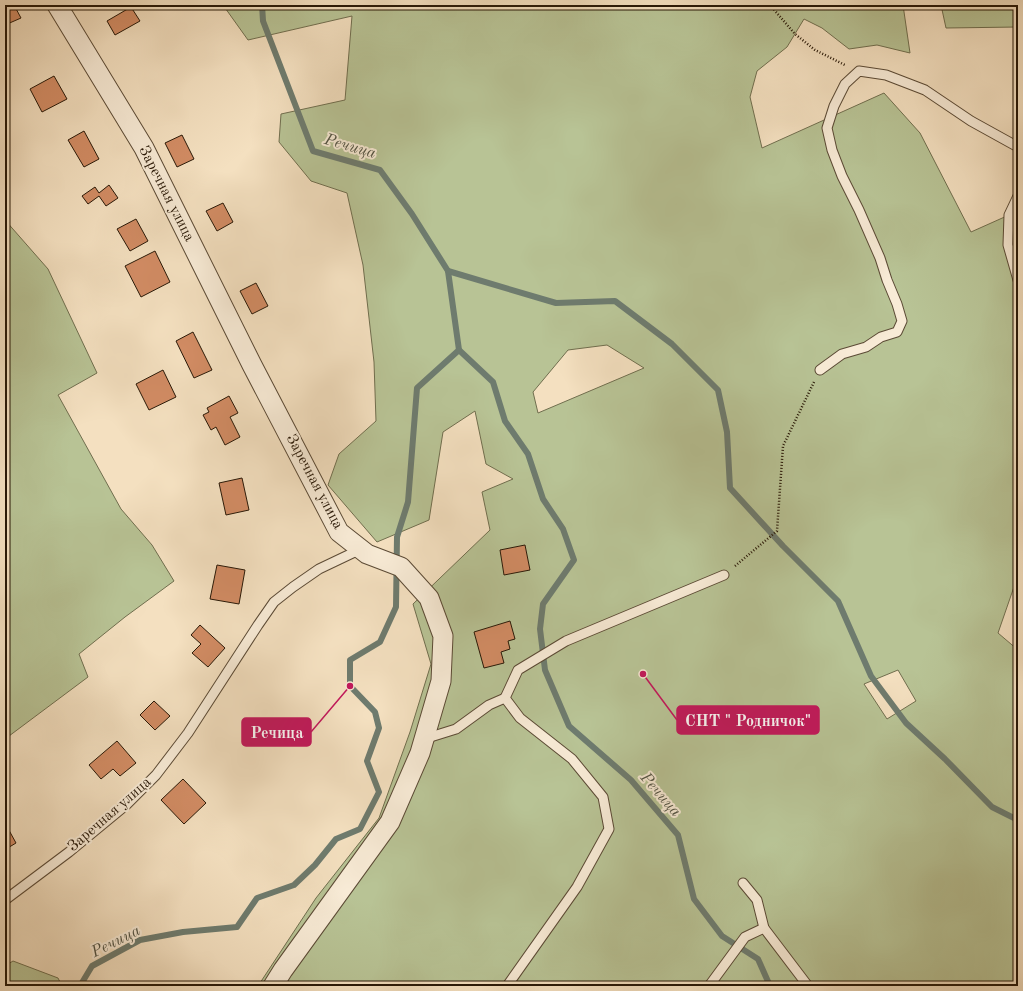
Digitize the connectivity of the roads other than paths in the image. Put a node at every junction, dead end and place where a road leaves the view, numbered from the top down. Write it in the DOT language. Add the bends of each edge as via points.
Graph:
graph roads {
  1 [pos="57,5"];
  2 [pos="1018,147"];
  3 [pos="1018,196"];
  4 [pos="1018,280"];
  5 [pos="820,370"];
  6 [pos="360,549"];
  7 [pos="724,575"];
  8 [pos="505,698"];
  9 [pos="424,739"];
  10 [pos="743,883"];
  11 [pos="5,900"];
  12 [pos="764,928"];
  13 [pos="273,986"];
  14 [pos="507,986"];
  15 [pos="708,986"];
  16 [pos="808,986"];
  1 -- 6 [label="street, Заречная улица" via="144,148 339,532"];
  2 -- 5 [label="lane" via="971,121 925,90 886,75 859,71 845,84 827,128 832,150 880,258 902,321 897,332 881,337 866,347 842,354"];
  3 -- 4 [label="lane" via="1009,215 1008,245"];
  6 -- 9 [label="street" via="401,567 430,598 443,636 441,681"];
  6 -- 11 [label="lane, Заречная улица" via="319,569 274,602 188,733 156,775 126,805"];
  7 -- 8 [label="lane" via="566,641 518,670"];
  8 -- 9 [label="lane" via="489,705 456,729"];
  8 -- 14 [label="lane" via="520,718 572,759 603,797 609,829 577,887"];
  9 -- 13 [label="street" via="390,822"];
  10 -- 12 [label="lane" via="757,900"];
  12 -- 15 [label="lane" via="745,937"];
  12 -- 16 [label="lane"];
}
